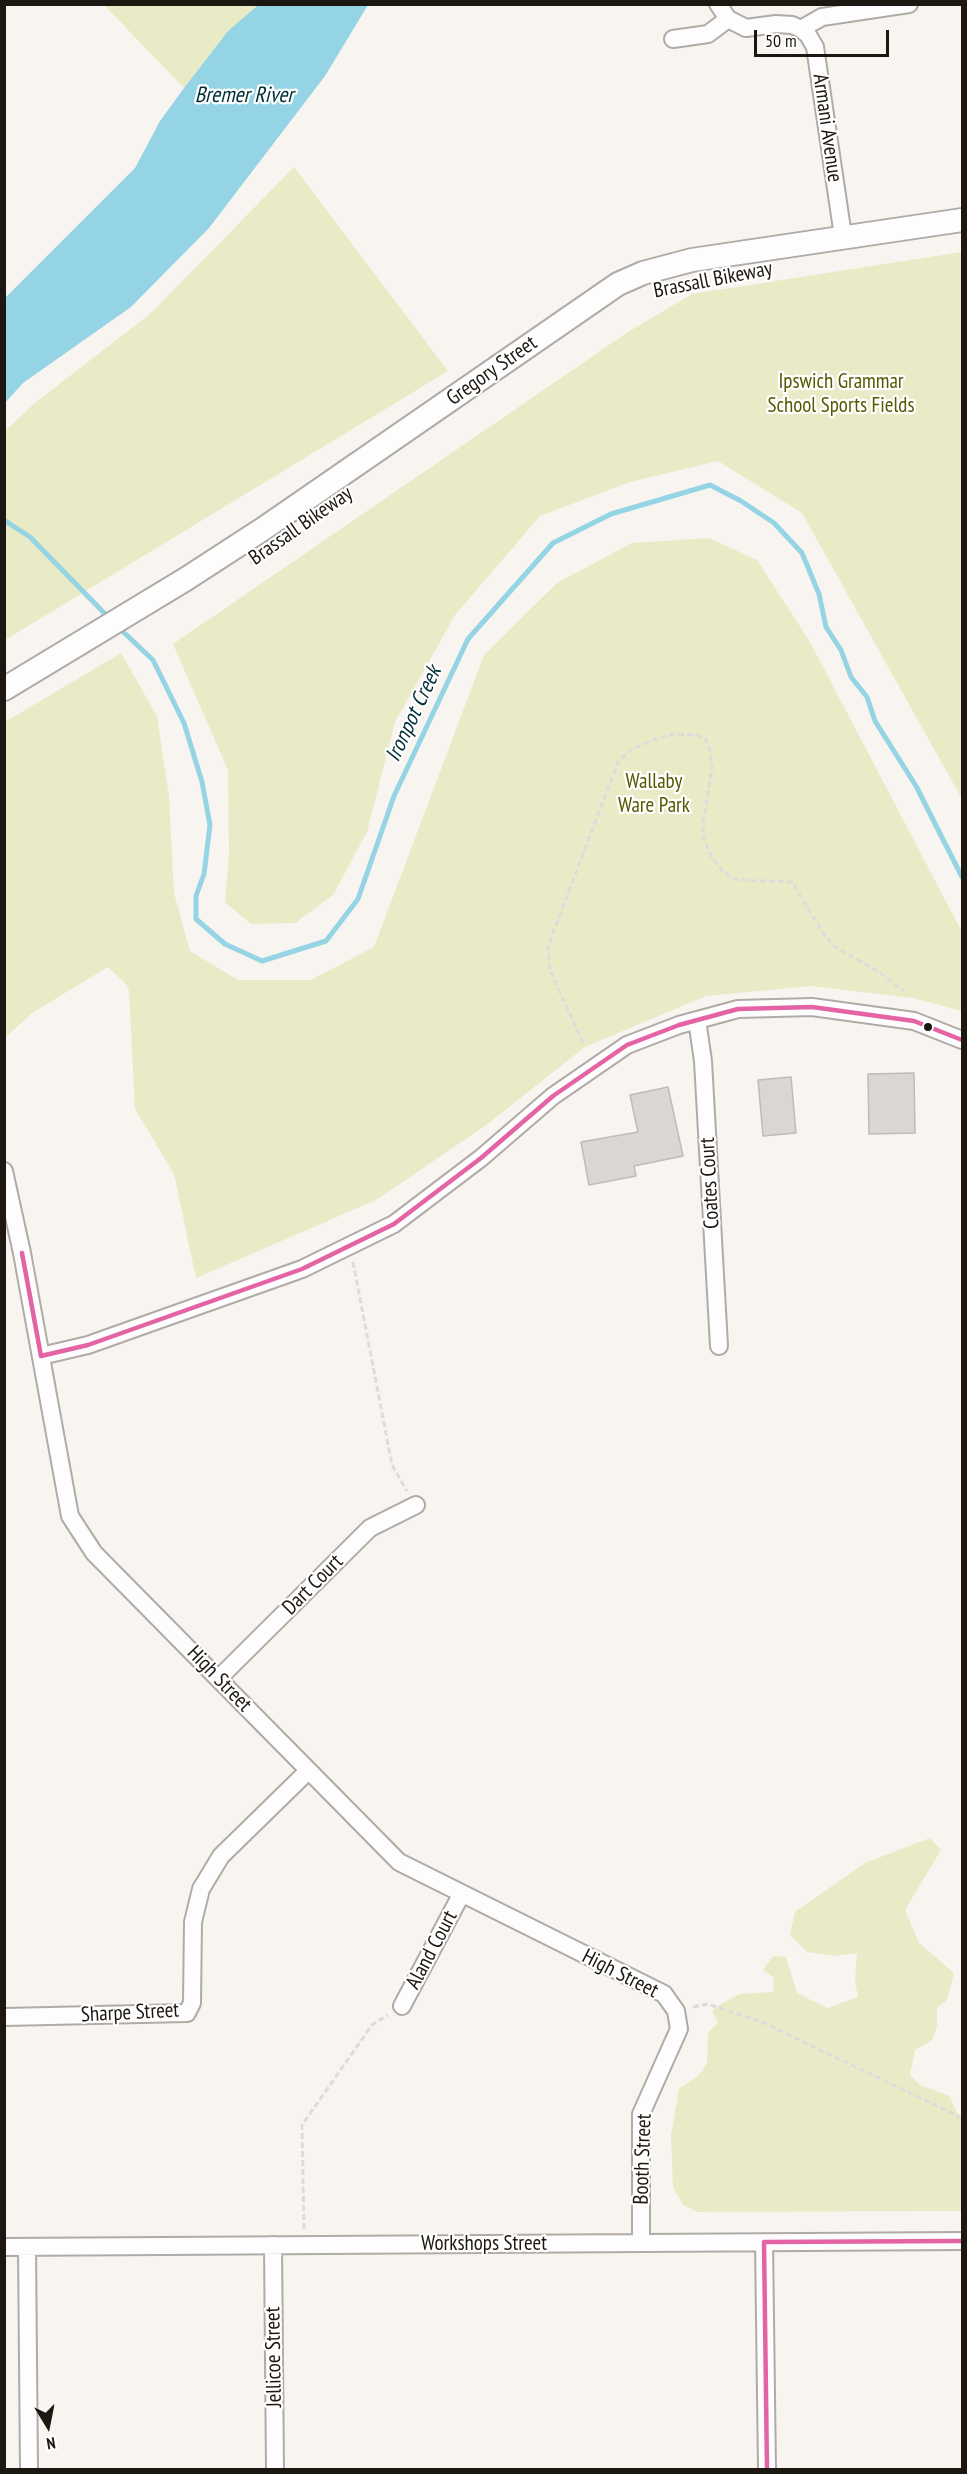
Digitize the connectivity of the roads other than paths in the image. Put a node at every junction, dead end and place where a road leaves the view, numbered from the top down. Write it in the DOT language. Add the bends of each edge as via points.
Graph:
graph roads {
  1 [pos="718,4"];
  2 [pos="909,4"];
  3 [pos="728,19"];
  4 [pos="801,29"];
  5 [pos="673,39"];
  6 [pos="963,220"];
  7 [pos="843,236"];
  8 [pos="4,689"];
  9 [pos="697,1020"];
  10 [pos="963,1040"];
  11 [pos="4,1171"];
  12 [pos="4,1253"];
  13 [pos="22,1253"];
  14 [pos="719,1346"];
  15 [pos="41,1356"];
  16 [pos="416,1505"];
  17 [pos="219,1678"];
  18 [pos="308,1771"];
  19 [pos="461,1894"];
  20 [pos="402,2006"];
  21 [pos="676,2011"];
  22 [pos="4,2017"];
  23 [pos="963,2241"];
  24 [pos="764,2242"];
  25 [pos="641,2243"];
  26 [pos="273,2245"];
  27 [pos="4,2247"];
  28 [pos="27,2247"];
  29 [pos="29,2469"];
  30 [pos="275,2469"];
  31 [pos="766,2469"];
  1 -- 3 [label="street"];
  2 -- 4 [label="street" via="822,17"];
  3 -- 4 [label="street" via="746,28 776,24"];
  3 -- 5 [label="street" via="708,34"];
  4 -- 7 [label="street, Armani Avenue" via="815,47"];
  6 -- 7 [label="main road, Gregory Street"];
  7 -- 8 [label="main road, Gregory Street" via="684,262 618,284 263,529"];
  9 -- 10 [label="street" via="738,1009 812,1007 914,1021"];
  9 -- 14 [label="street, Coates Court" via="704,1061"];
  9 -- 15 [label="street" via="627,1045 553,1096 481,1158 394,1224 302,1269 88,1346"];
  11 -- 13 [label="street, High Street"];
  12 -- 13 [label="street"];
  13 -- 15 [label="street, High Street"];
  15 -- 17 [label="street, High Street" via="70,1516 94,1553"];
  16 -- 17 [label="street, Dart Court" via="369,1528"];
  17 -- 18 [label="street, High Street"];
  18 -- 19 [label="street, High Street" via="399,1862"];
  18 -- 22 [label="street, Sharpe Street" via="221,1856 201,1889 193,1922 192,2003 187,2013"];
  19 -- 20 [label="street, Aland Court"];
  19 -- 21 [label="street, High Street" via="664,1994"];
  21 -- 25 [label="street, Booth Street" via="679,2029 641,2114"];
  23 -- 24 [label="street, Workshops Street"];
  24 -- 25 [label="street, Workshops Street"];
  24 -- 31 [label="street"];
  25 -- 26 [label="street, Workshops Street"];
  26 -- 28 [label="street, Workshops Street"];
  26 -- 30 [label="street, Jellicoe Street"];
  27 -- 28 [label="street, Workshops Street"];
  28 -- 29 [label="street"];
}
